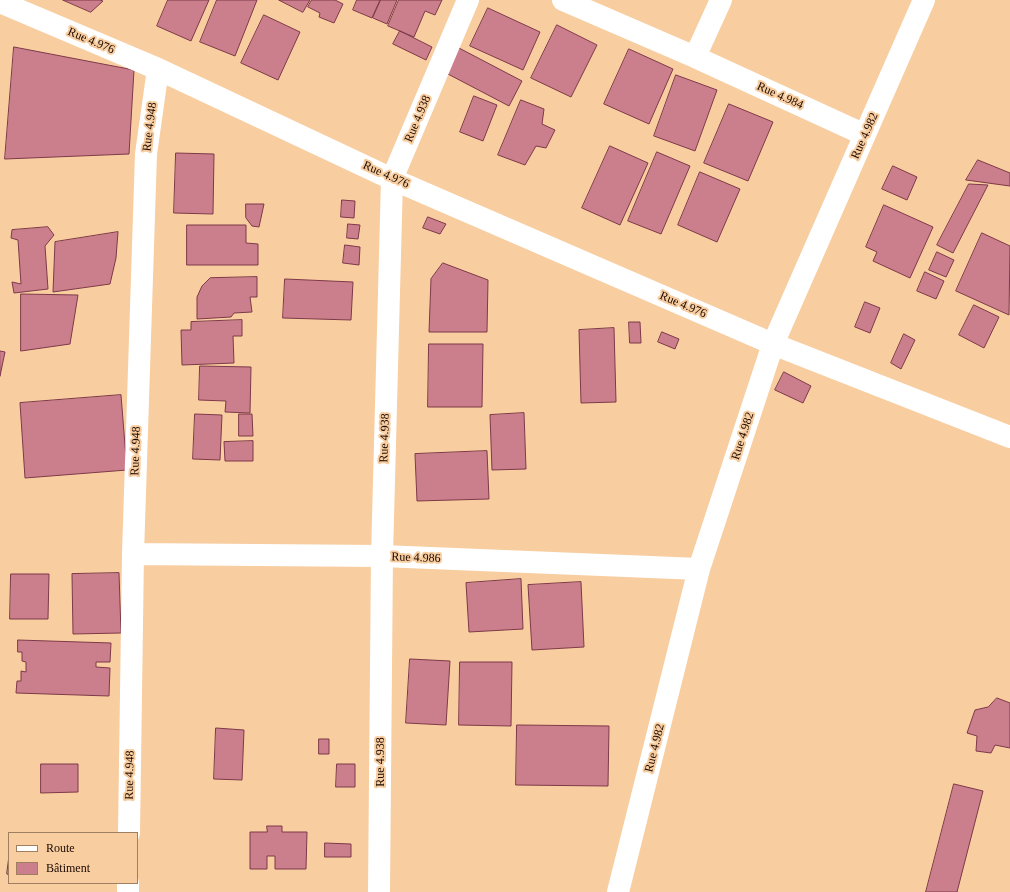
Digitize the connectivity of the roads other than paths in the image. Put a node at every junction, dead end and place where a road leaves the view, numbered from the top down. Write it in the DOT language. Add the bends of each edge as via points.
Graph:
graph roads {
  1 [pos="468,0"];
  2 [pos="564,0"];
  3 [pos="721,0"];
  4 [pos="924,0"];
  5 [pos="0,2"];
  6 [pos="694,57"];
  7 [pos="158,69"];
  8 [pos="865,135"];
  9 [pos="392,179"];
  10 [pos="773,344"];
  11 [pos="1010,437"];
  12 [pos="133,554"];
  13 [pos="382,556"];
  14 [pos="698,569"];
  15 [pos="129,832"];
  16 [pos="380,892"];
  17 [pos="618,892"];
  1 -- 9 [label="street, Rue 4.938"];
  2 -- 6 [label="street, Rue 4.984"];
  3 -- 6 [label="street"];
  4 -- 8 [label="street, Rue 4.982"];
  5 -- 7 [label="street, Rue 4.976"];
  6 -- 8 [label="street, Rue 4.984"];
  7 -- 9 [label="street, Rue 4.976"];
  7 -- 12 [label="street, Rue 4.948" via="146,154"];
  8 -- 10 [label="street, Rue 4.982"];
  9 -- 10 [label="street, Rue 4.976"];
  9 -- 13 [label="street, Rue 4.938"];
  10 -- 11 [label="street, Rue 4.976"];
  10 -- 14 [label="street, Rue 4.982"];
  12 -- 13 [label="street, Rue 4.986"];
  12 -- 15 [label="street, Rue 4.948"];
  13 -- 14 [label="street, Rue 4.986"];
  13 -- 16 [label="street, Rue 4.938"];
  14 -- 17 [label="street, Rue 4.982"];
}
